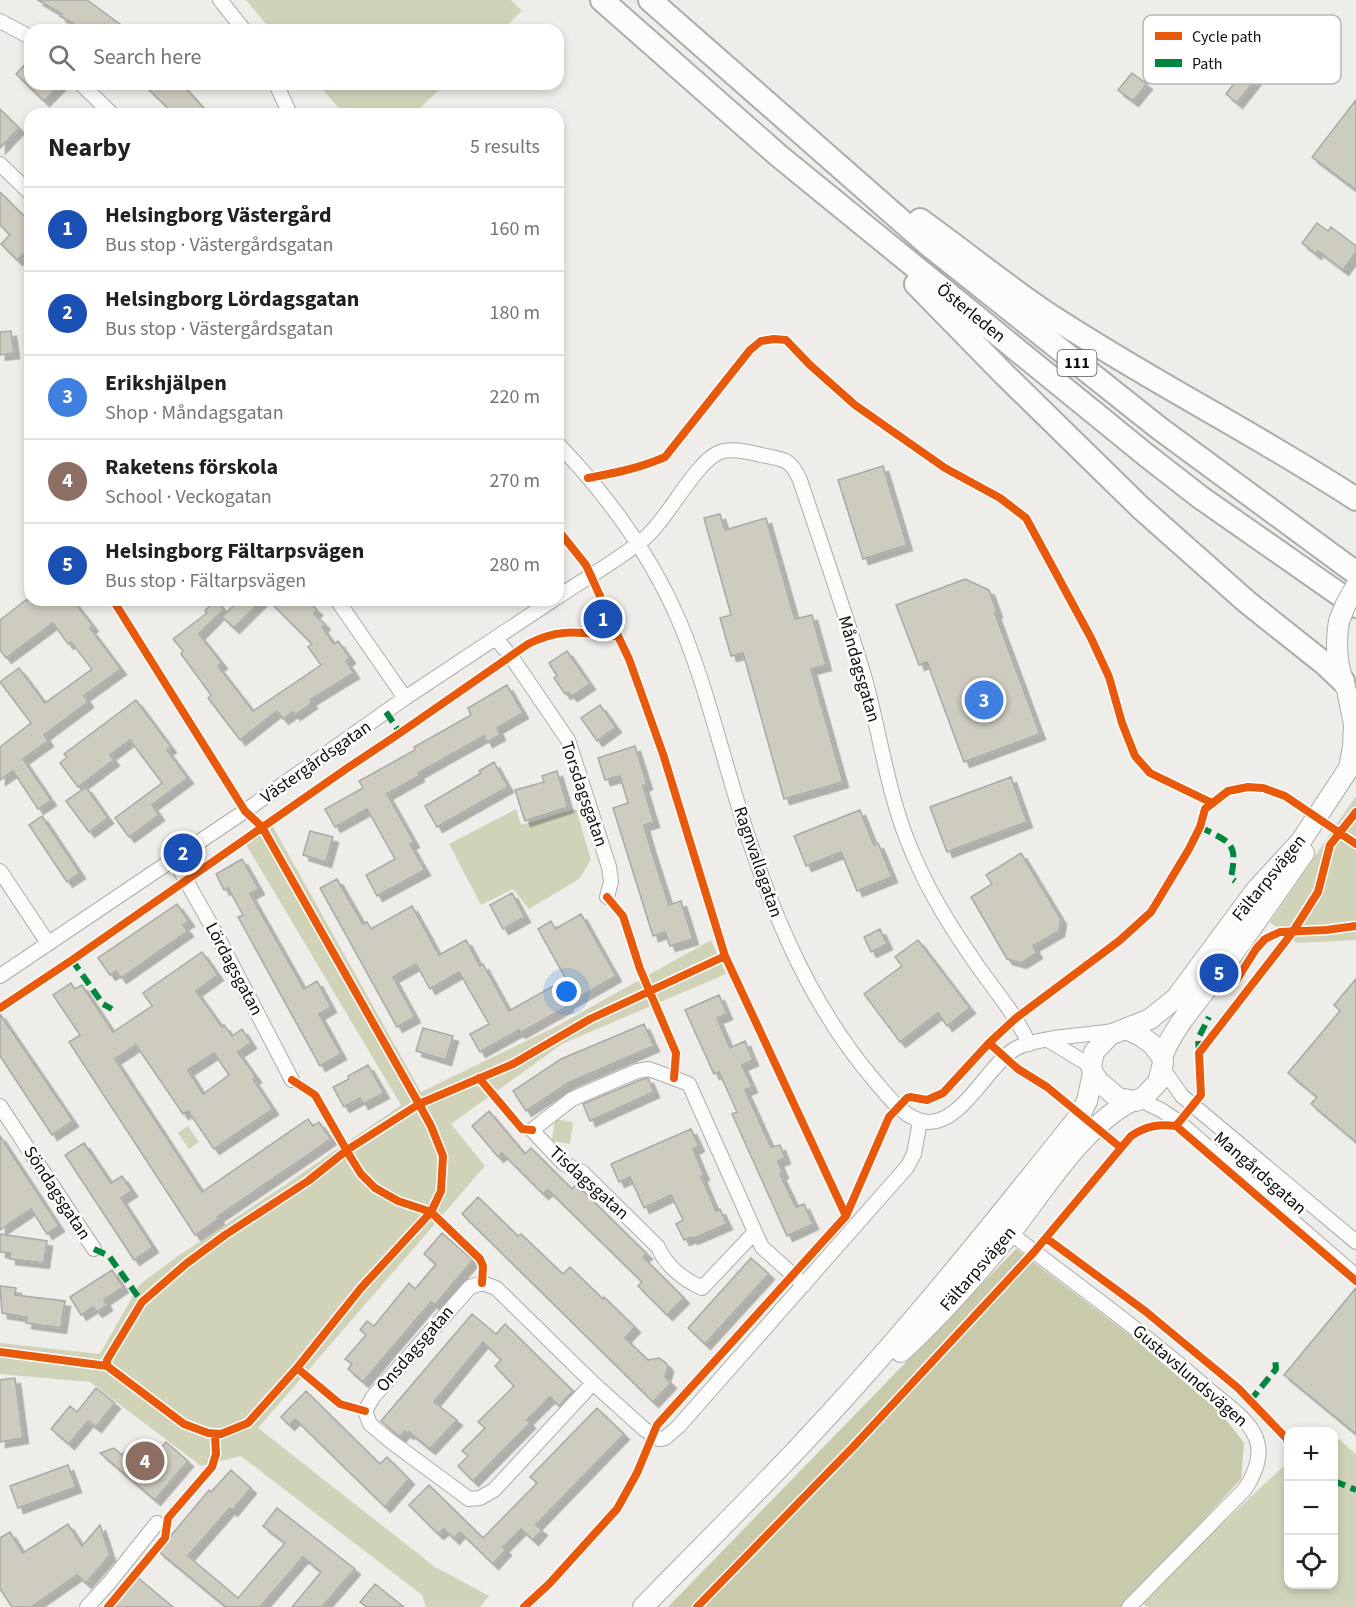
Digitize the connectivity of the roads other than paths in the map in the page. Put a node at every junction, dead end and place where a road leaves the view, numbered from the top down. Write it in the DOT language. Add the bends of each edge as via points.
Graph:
graph roads {
  1 [pos="220,0"];
  2 [pos="602,0"];
  3 [pos="650,0"];
  4 [pos="0,21"];
  5 [pos="239,24"];
  6 [pos="24,34"];
  7 [pos="87,90"];
  8 [pos="279,90"];
  9 [pos="106,108"];
  10 [pos="287,108"];
  11 [pos="809,140"];
  12 [pos="0,164"];
  13 [pos="24,187"];
  14 [pos="842,208"];
  15 [pos="564,451"];
  16 [pos="1356,499"];
  17 [pos="637,544"];
  18 [pos="1356,573"];
  19 [pos="1356,586"];
  20 [pos="564,593"];
  21 [pos="341,606"];
  22 [pos="544,606"];
  23 [pos="1356,606"];
  24 [pos="496,639"];
  25 [pos="1349,694"];
  26 [pos="405,698"];
  27 [pos="1356,778"];
  28 [pos="174,859"];
  29 [pos="0,871"];
  30 [pos="607,897"];
  31 [pos="48,943"];
  32 [pos="0,976"];
  33 [pos="1121,1030"];
  34 [pos="1048,1040"];
  35 [pos="1029,1044"];
  36 [pos="1162,1063"];
  37 [pos="1092,1070"];
  38 [pos="292,1080"];
  39 [pos="1136,1101"];
  40 [pos="0,1106"];
  41 [pos="920,1121"];
  42 [pos="1019,1191"];
  43 [pos="755,1232"];
  44 [pos="1010,1233"];
  45 [pos="1356,1242"];
  46 [pos="94,1249"];
  47 [pos="1356,1275"];
  48 [pos="804,1285"];
  49 [pos="593,1383"];
  50 [pos="815,1431"];
  51 [pos="157,1523"];
  52 [pos="87,1607"];
  53 [pos="643,1607"];
  54 [pos="1129,1607"];
  1 -- 5 [label="street"];
  2 -- 14 [label="main road, Österleden / 111"];
  3 -- 11 [label="main road, Österleden / 111"];
  4 -- 6 [label="street"];
  7 -- 9 [label="street"];
  8 -- 10 [label="street"];
  11 -- 16 [label="main road" via="1044,312"];
  11 -- 18 [label="main road, Österleden / 111" via="930,246 1159,428"];
  12 -- 13 [label="street"];
  14 -- 23 [label="main road, Österleden / 111" via="1146,455"];
  14 -- 25 [label="main road" via="1141,508 1246,602 1325,664"];
  15 -- 17 [label="street, Ragnvallagatan" via="606,499"];
  17 -- 20 [label="street"];
  17 -- 35 [label="street, Måndagsgatan" via="654,530 700,469 719,453 784,459 794,468 865,680 886,773 912,852 944,914 1011,1010"];
  17 -- 41 [label="street, Ragnvallagatan" via="679,621 694,660 750,844 788,942 831,1021 867,1072 891,1101"];
  19 -- 25 [label="main road, Fältarpsvägen, bridge" via="1339,621 1336,655"];
  21 -- 26 [label="street"];
  22 -- 24 [label="street, Västergårdsgatan"];
  24 -- 26 [label="street, Västergårdsgatan"];
  24 -- 30 [label="street, Torsdagsgatan" via="568,740 609,867"];
  25 -- 33 [label="main road, Fältarpsvägen" via="1353,747 1349,768 1333,794 1301,841 1256,890 1176,998 1150,1019"];
  26 -- 28 [label="street, Västergårdsgatan"];
  27 -- 36 [label="main road, Fältarpsvägen" via="1180,1023"];
  28 -- 31 [label="street, Västergårdsgatan"];
  28 -- 38 [label="street, Lördagsgatan"];
  29 -- 31 [label="street"];
  31 -- 32 [label="street, Västergårdsgatan"];
  33 -- 34 [label="street"];
  33 -- 36 [label="main road" via="1148,1041"];
  33 -- 37 [label="main road" via="1098,1046"];
  34 -- 35 [label="street"];
  34 -- 37 [label="street"];
  35 -- 41 [label="street" via="1008,1055 947,1117"];
  36 -- 39 [label="main road" via="1154,1087"];
  36 -- 45 [label="street, Mangårdsgatan" via="1182,1096"];
  37 -- 39 [label="main road" via="1112,1093"];
  37 -- 42 [label="main road, Fältarpsvägen" via="1080,1115"];
  39 -- 44 [label="main road, Fältarpsvägen" via="1105,1119 1069,1155"];
  39 -- 47 [label="street, Mangårdsgatan" via="1179,1122"];
  40 -- 46 [label="street, Söndagsgatan"];
  41 -- 48 [label="street, Onsdagsgatan" via="914,1154 907,1167"];
  42 -- 44 [label="street" via="1007,1225"];
  42 -- 50 [label="main road, Fältarpsvägen"];
  43 -- 43 [label="street, Tisdagsgatan" via="689,1084 649,1069 637,1071 572,1099 532,1130 564,1164 582,1172 688,1282 702,1288"];
  43 -- 48 [label="street, Tisdagsgatan" via="762,1247"];
  44 -- 50 [label="main road, Fältarpsvägen" via="946,1307"];
  44 -- 54 [label="street, Gustavslundsvägen" via="1173,1358 1240,1417 1257,1438 1256,1466 1245,1489"];
  48 -- 49 [label="street, Onsdagsgatan" via="665,1438 653,1436"];
  49 -- 49 [label="street, Onsdagsgatan" via="496,1288 482,1283 470,1287 365,1411 370,1424 389,1440 469,1499 480,1498 494,1490"];
  50 -- 53 [label="main road, Fältarpsvägen"];
  51 -- 52 [label="street"];
}
